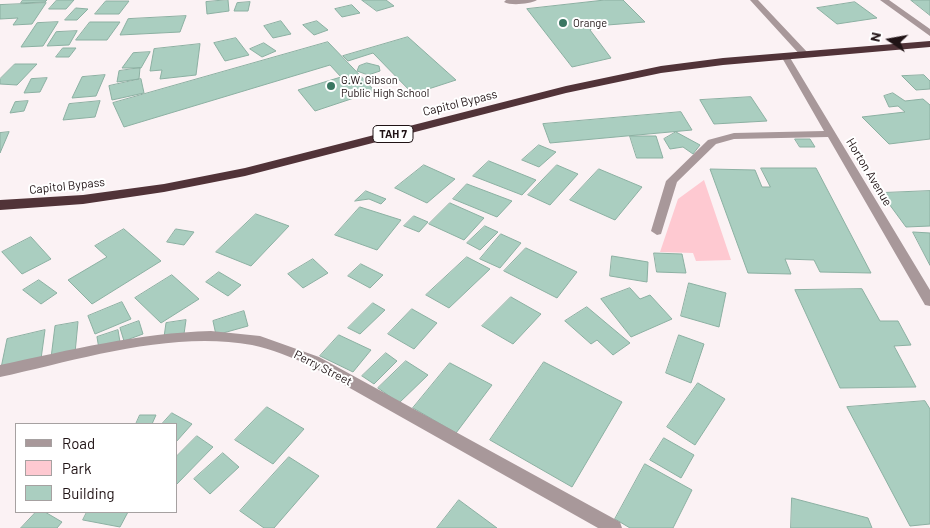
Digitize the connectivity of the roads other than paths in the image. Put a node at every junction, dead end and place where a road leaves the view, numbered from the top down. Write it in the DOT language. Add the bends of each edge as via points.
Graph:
graph roads {
  1 [pos="533,0"];
  2 [pos="754,0"];
  3 [pos="884,0"];
  4 [pos="508,2"];
  5 [pos="930,33"];
  6 [pos="930,44"];
  7 [pos="805,54"];
  8 [pos="785,56"];
  9 [pos="832,134"];
  10 [pos="0,205"];
  11 [pos="657,231"];
  12 [pos="930,301"];
  13 [pos="0,371"];
  14 [pos="614,528"];
  1 -- 4 [label="street"];
  2 -- 7 [label="street"];
  3 -- 5 [label="street"];
  6 -- 7 [label="highway, Capitol Bypass / TAH 7"];
  7 -- 8 [label="highway, Capitol Bypass / TAH 7"];
  8 -- 9 [label="street, Horton Avenue"];
  8 -- 10 [label="highway, Capitol Bypass / TAH 7" via="646,72 236,174 94,198"];
  9 -- 11 [label="street" via="734,136 712,142 672,181"];
  9 -- 12 [label="street, Horton Avenue"];
  13 -- 14 [label="street, Perry Street" via="164,337 243,338 280,347 314,361"];
}
